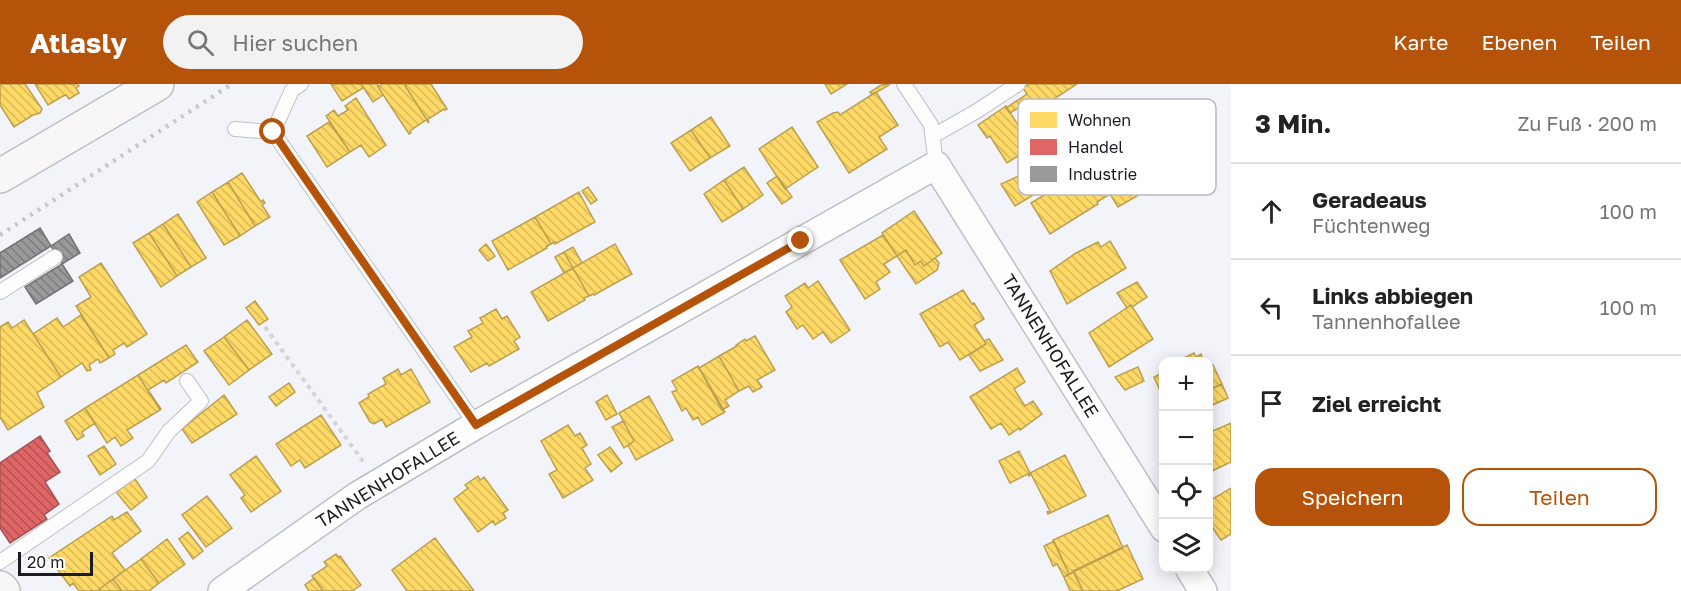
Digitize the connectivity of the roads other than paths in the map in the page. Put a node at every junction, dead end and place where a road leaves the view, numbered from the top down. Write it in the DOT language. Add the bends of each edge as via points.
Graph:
graph roads {
  1 [pos="157,84"];
  2 [pos="301,84"];
  3 [pos="904,84"];
  4 [pos="1018,84"];
  5 [pos="235,129"];
  6 [pos="273,132"];
  7 [pos="933,136"];
  8 [pos="936,165"];
  9 [pos="0,176"];
  10 [pos="55,257"];
  11 [pos="0,292"];
  12 [pos="187,381"];
  13 [pos="476,425"];
  14 [pos="1159,520"];
  15 [pos="0,562"];
  16 [pos="1192,573"];
  17 [pos="222,591"];
  18 [pos="1203,591"];
  1 -- 9 [label="main road"];
  2 -- 6 [label="lane" via="292,90"];
  3 -- 7 [label="lane, TANNENHOFALLEE" via="931,125"];
  4 -- 7 [label="lane"];
  5 -- 6 [label="lane"];
  6 -- 13 [label="lane"];
  7 -- 8 [label="lane, TANNENHOFALLEE"];
  8 -- 13 [label="street, TANNENHOFALLEE"];
  8 -- 14 [label="street, TANNENHOFALLEE"];
  10 -- 11 [label="lane"];
  12 -- 15 [label="lane" via="201,401 169,431 148,461"];
  13 -- 17 [label="street, TANNENHOFALLEE" via="357,496"];
  16 -- 18 [label="street"];
}
